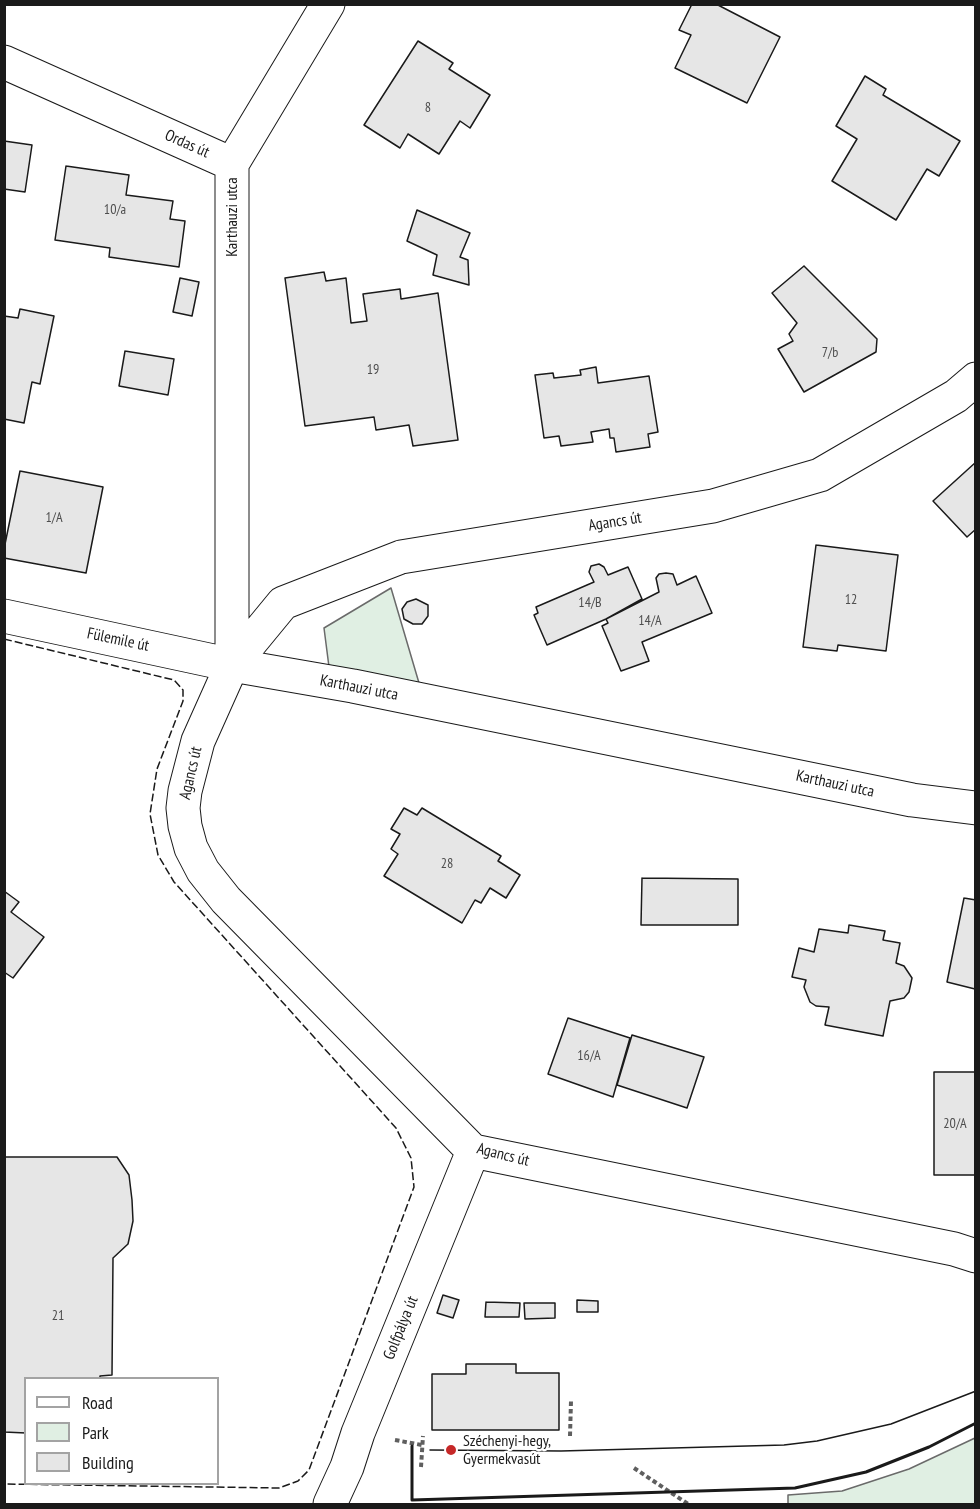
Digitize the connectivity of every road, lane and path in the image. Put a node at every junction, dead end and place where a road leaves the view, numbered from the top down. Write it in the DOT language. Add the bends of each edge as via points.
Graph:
graph roads {
  1 [pos="328,4"];
  2 [pos="4,62"];
  3 [pos="232,164"];
  4 [pos="975,379"];
  5 [pos="4,616"];
  6 [pos="232,665"];
  7 [pos="975,808"];
  8 [pos="473,1151"];
  9 [pos="975,1256"];
  10 [pos="571,1401"];
  11 [pos="423,1436"];
  12 [pos="570,1436"];
  13 [pos="421,1467"];
  14 [pos="634,1468"];
  15 [pos="330,1504"];
  16 [pos="688,1504"];
  1 -- 3 [label="street"];
  2 -- 3 [label="street, Ordas út"];
  3 -- 6 [label="street, Karthauzi utca"];
  4 -- 6 [label="street, Agancs út" via="956,396 820,475 713,506 401,557 351,575 283,603"];
  5 -- 6 [label="street, Fülemile út"];
  6 -- 7 [label="street, Karthauzi utca" via="912,800"];
  6 -- 8 [label="street, Agancs út" via="198,741 185,791 185,826 191,848 226,900"];
  8 -- 9 [label="street, Agancs út"];
  8 -- 15 [label="street, Golfpálya út"];
  10 -- 12 [label="path"];
  11 -- 13 [label="path"];
  14 -- 16 [label="path"];
}
